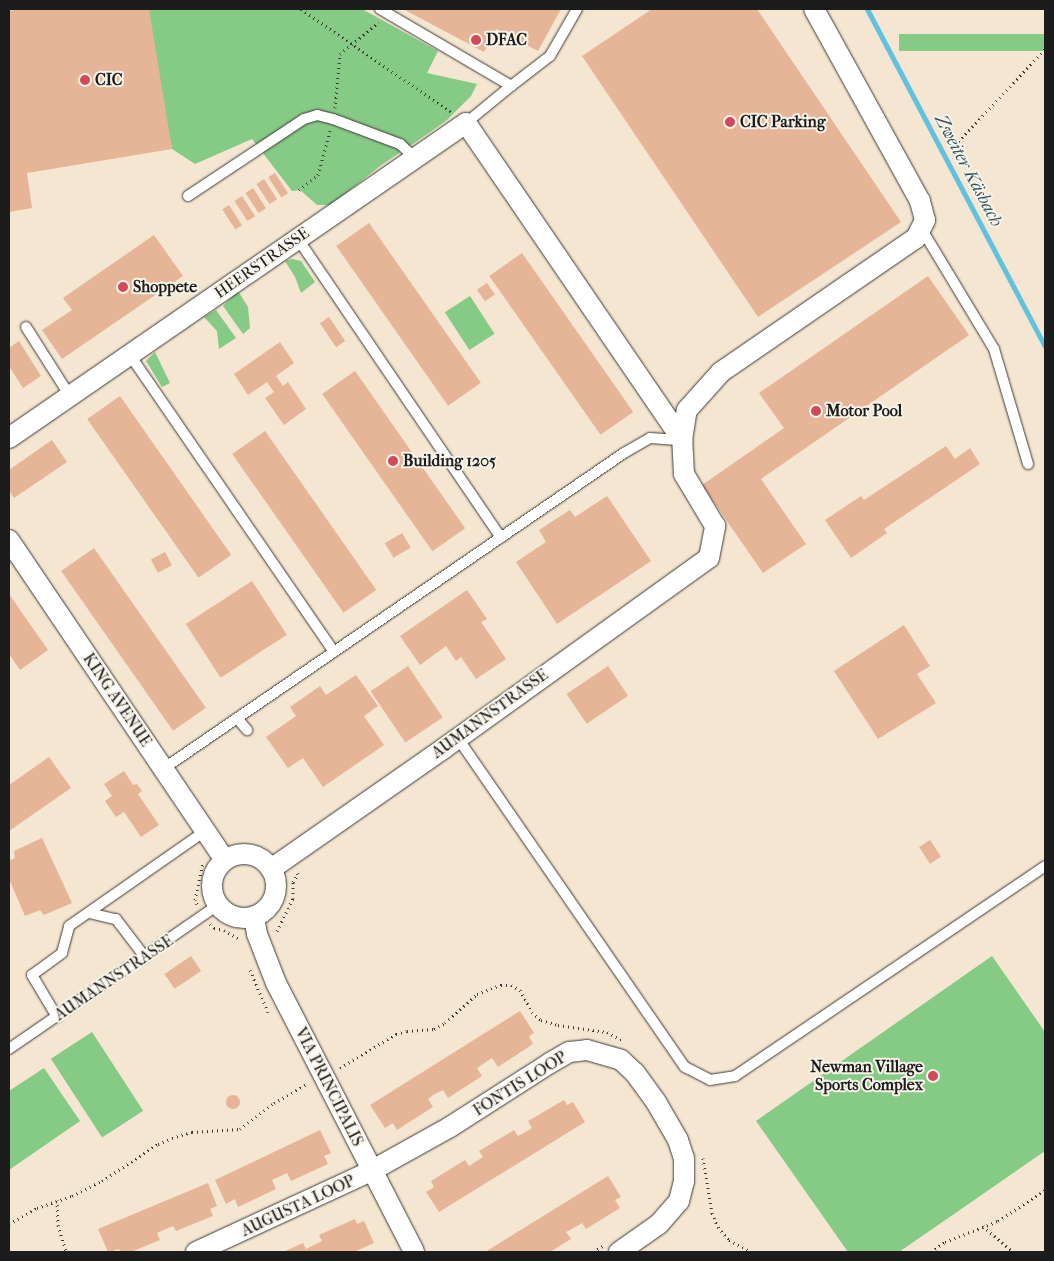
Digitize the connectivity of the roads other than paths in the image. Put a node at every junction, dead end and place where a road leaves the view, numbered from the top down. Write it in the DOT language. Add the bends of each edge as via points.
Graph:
graph roads {
  1 [pos="577,9"];
  2 [pos="814,9"];
  3 [pos="382,14"];
  4 [pos="511,86"];
  5 [pos="466,123"];
  6 [pos="415,158"];
  7 [pos="188,196"];
  8 [pos="921,228"];
  9 [pos="298,239"];
  10 [pos="26,328"];
  11 [pos="130,355"];
  12 [pos="70,396"];
  13 [pos="9,438"];
  14 [pos="682,440"];
  15 [pos="1028,464"];
  16 [pos="502,538"];
  17 [pos="9,540"];
  18 [pos="334,652"];
  19 [pos="237,718"];
  20 [pos="247,730"];
  21 [pos="457,737"];
  22 [pos="163,769"];
  23 [pos="197,836"];
  24 [pos="225,860"];
  25 [pos="279,863"];
  26 [pos="1045,866"];
  27 [pos="211,911"];
  28 [pos="89,913"];
  29 [pos="254,917"];
  30 [pos="145,957"];
  31 [pos="57,1017"];
  32 [pos="9,1048"];
  33 [pos="372,1171"];
  34 [pos="196,1252"];
  35 [pos="414,1252"];
  36 [pos="619,1252"];
  1 -- 4 [label="lane" via="550,56"];
  2 -- 8 [label="street" via="920,201 924,220"];
  3 -- 4 [label="lane"];
  4 -- 5 [label="lane"];
  5 -- 6 [label="street, HEERSTRASSE"];
  5 -- 14 [label="street"];
  6 -- 7 [label="lane" via="400,144 317,115 304,119"];
  6 -- 9 [label="street, HEERSTRASSE"];
  8 -- 14 [label="street" via="916,238 721,372 687,410"];
  8 -- 15 [label="lane" via="994,349"];
  9 -- 11 [label="street, HEERSTRASSE"];
  9 -- 16 [label="lane"];
  10 -- 12 [label="lane"];
  11 -- 12 [label="street, HEERSTRASSE"];
  11 -- 18 [label="lane"];
  12 -- 13 [label="street, HEERSTRASSE"];
  14 -- 16 [label="lane" via="650,438"];
  14 -- 21 [label="street, AUMANNSTRASSE" via="684,474 715,526 709,558"];
  16 -- 18 [label="lane"];
  17 -- 22 [label="street, KING AVENUE"];
  18 -- 19 [label="lane"];
  19 -- 20 [label="lane"];
  19 -- 22 [label="lane"];
  21 -- 25 [label="street, AUMANNSTRASSE" via="313,831"];
  21 -- 26 [label="lane" via="685,1067 710,1080 735,1076"];
  22 -- 23 [label="street, KING AVENUE"];
  23 -- 24 [label="street, KING AVENUE"];
  23 -- 28 [label="lane"];
  24 -- 25 [label="street" via="245,854"];
  24 -- 27 [label="street" via="218,867 211,886"];
  25 -- 29 [label="street" via="270,906"];
  27 -- 29 [label="street" via="234,917"];
  27 -- 30 [label="lane, AUMANNSTRASSE"];
  28 -- 30 [label="lane" via="116,919"];
  28 -- 31 [label="lane" via="69,926 62,953 32,975"];
  29 -- 33 [label="street, VIA PRINCIPALIS" via="266,961"];
  30 -- 31 [label="lane, AUMANNSTRASSE"];
  31 -- 32 [label="lane, AUMANNSTRASSE"];
  33 -- 34 [label="street, AUGUSTA LOOP"];
  33 -- 35 [label="street, VIA PRINCIPALIS"];
  33 -- 36 [label="street, FONTIS LOOP" via="450,1127 569,1052 587,1050 604,1054 621,1060 635,1073 678,1140 684,1158 684,1181 679,1200 665,1219"];
}
